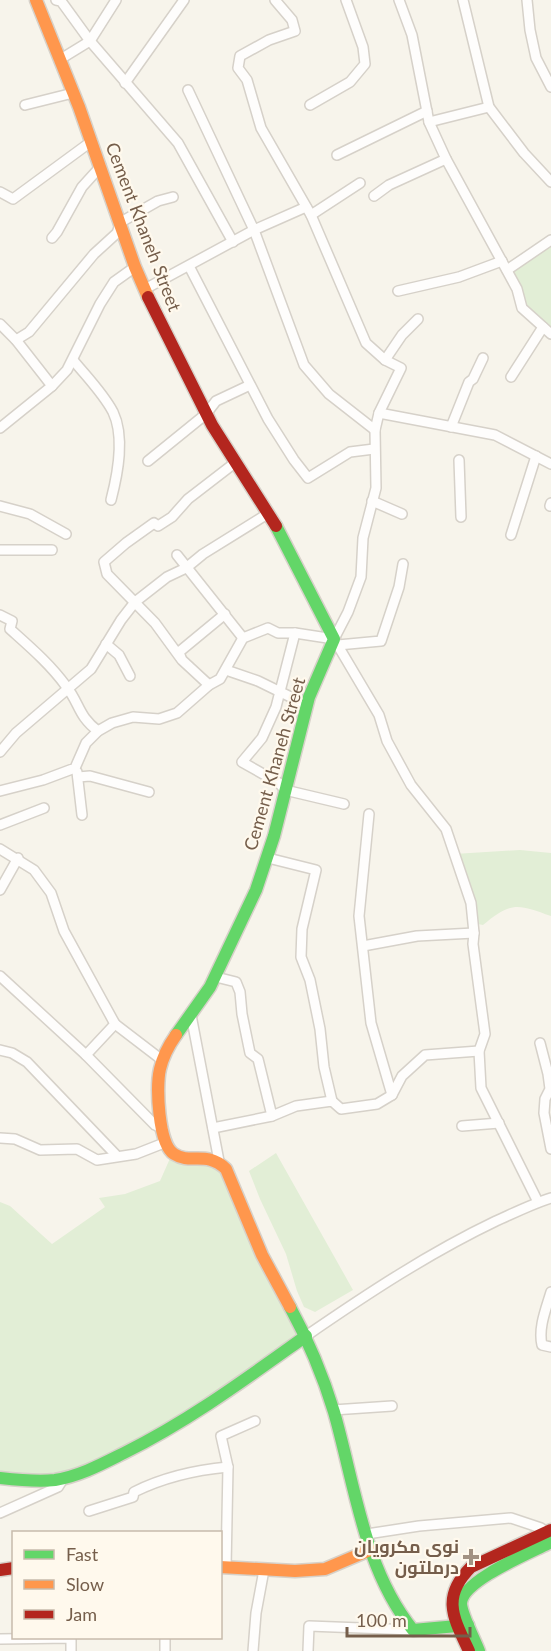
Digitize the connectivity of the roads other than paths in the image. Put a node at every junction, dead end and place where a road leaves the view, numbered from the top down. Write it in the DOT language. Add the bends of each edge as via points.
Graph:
graph roads {
  1 [pos="36,0"];
  2 [pos="60,0"];
  3 [pos="116,0"];
  4 [pos="184,0"];
  5 [pos="275,0"];
  6 [pos="346,0"];
  7 [pos="399,0"];
  8 [pos="463,0"];
  9 [pos="527,0"];
  10 [pos="90,41"];
  11 [pos="58,60"];
  12 [pos="125,83"];
  13 [pos="551,87"];
  14 [pos="188,90"];
  15 [pos="73,93"];
  16 [pos="25,105"];
  17 [pos="310,105"];
  18 [pos="489,107"];
  19 [pos="427,111"];
  20 [pos="429,122"];
  21 [pos="92,141"];
  22 [pos="337,155"];
  23 [pos="446,159"];
  24 [pos="101,166"];
  25 [pos="551,182"];
  26 [pos="360,183"];
  27 [pos="0,192"];
  28 [pos="374,196"];
  29 [pos="173,197"];
  30 [pos="309,211"];
  31 [pos="121,222"];
  32 [pos="254,230"];
  33 [pos="52,238"];
  34 [pos="551,240"];
  35 [pos="233,242"];
  36 [pos="502,261"];
  37 [pos="189,266"];
  38 [pos="135,267"];
  39 [pos="507,270"];
  40 [pos="146,289"];
  41 [pos="398,291"];
  42 [pos="418,319"];
  43 [pos="0,324"];
  44 [pos="547,331"];
  45 [pos="16,340"];
  46 [pos="483,358"];
  47 [pos="73,360"];
  48 [pos="385,360"];
  49 [pos="511,376"];
  50 [pos="250,385"];
  51 [pos="52,386"];
  52 [pos="379,413"];
  53 [pos="206,414"];
  54 [pos="451,427"];
  55 [pos="0,428"];
  56 [pos="375,430"];
  57 [pos="374,449"];
  58 [pos="551,452"];
  59 [pos="536,456"];
  60 [pos="459,460"];
  61 [pos="148,461"];
  62 [pos="236,462"];
  63 [pos="548,463"];
  64 [pos="111,500"];
  65 [pos="372,501"];
  66 [pos="0,506"];
  67 [pos="269,513"];
  68 [pos="402,514"];
  69 [pos="461,517"];
  70 [pos="66,534"];
  71 [pos="511,535"];
  72 [pos="0,550"];
  73 [pos="52,550"];
  74 [pos="177,555"];
  75 [pos="403,564"];
  76 [pos="186,568"];
  77 [pos="135,602"];
  78 [pos="225,614"];
  79 [pos="0,615"];
  80 [pos="294,633"];
  81 [pos="243,638"];
  82 [pos="336,642"];
  83 [pos="106,644"];
  84 [pos="182,660"];
  85 [pos="226,670"];
  86 [pos="130,675"];
  87 [pos="209,685"];
  88 [pos="68,688"];
  89 [pos="279,692"];
  90 [pos="307,705"];
  91 [pos="98,731"];
  92 [pos="0,752"];
  93 [pos="77,772"];
  94 [pos="285,790"];
  95 [pos="0,791"];
  96 [pos="149,792"];
  97 [pos="344,804"];
  98 [pos="44,808"];
  99 [pos="82,814"];
  100 [pos="369,814"];
  101 [pos="0,825"];
  102 [pos="0,849"];
  103 [pos="18,858"];
  104 [pos="268,858"];
  105 [pos="0,890"];
  106 [pos="474,933"];
  107 [pos="363,946"];
  108 [pos="0,976"];
  109 [pos="216,976"];
  110 [pos="191,1015"];
  111 [pos="115,1024"];
  112 [pos="540,1042"];
  113 [pos="0,1050"];
  114 [pos="479,1051"];
  115 [pos="86,1055"];
  116 [pos="162,1060"];
  117 [pos="392,1095"];
  118 [pos="332,1101"];
  119 [pos="272,1116"];
  120 [pos="499,1123"];
  121 [pos="462,1126"];
  122 [pos="213,1128"];
  123 [pos="163,1129"];
  124 [pos="549,1129"];
  125 [pos="0,1138"];
  126 [pos="164,1143"];
  127 [pos="551,1149"];
  128 [pos="117,1156"];
  129 [pos="219,1161"];
  130 [pos="551,1198"];
  131 [pos="538,1202"];
  132 [pos="551,1292"];
  133 [pos="306,1336"];
  134 [pos="551,1347"];
  135 [pos="392,1406"];
  136 [pos="333,1410"];
  137 [pos="255,1421"];
  138 [pos="228,1467"];
  139 [pos="0,1478"];
  140 [pos="63,1479"];
  141 [pos="89,1511"];
  142 [pos="0,1513"];
  143 [pos="367,1534"];
  144 [pos="548,1535"];
  145 [pos="370,1551"];
  146 [pos="223,1567"];
  147 [pos="264,1570"];
  148 [pos="463,1626"];
  149 [pos="412,1630"];
  150 [pos="253,1651"];
  151 [pos="308,1651"];
  152 [pos="469,1651"];
  153 [pos="479,1651"];
  1 -- 11 [label="street, Cement Khaneh Street"];
  2 -- 10 [label="street"];
  3 -- 10 [label="street"];
  4 -- 12 [label="street"];
  5 -- 30 [label="street" via="292,20 296,32 269,40 240,56 238,68 247,80 261,128"];
  6 -- 17 [label="street" via="365,64 350,82"];
  7 -- 19 [label="street" via="412,35"];
  8 -- 18 [label="street"];
  9 -- 13 [label="street" via="536,58"];
  10 -- 11 [label="street"];
  10 -- 12 [label="street"];
  11 -- 15 [label="street, Cement Khaneh Street"];
  12 -- 35 [label="street" via="178,143"];
  14 -- 32 [label="street"];
  15 -- 16 [label="street"];
  15 -- 21 [label="street, Cement Khaneh Street"];
  18 -- 20 [label="street"];
  18 -- 25 [label="street"];
  19 -- 20 [label="street"];
  19 -- 22 [label="street"];
  20 -- 23 [label="street"];
  21 -- 24 [label="street, Cement Khaneh Street"];
  21 -- 27 [label="street" via="13,199"];
  23 -- 28 [label="street"];
  23 -- 36 [label="street"];
  24 -- 31 [label="street, Cement Khaneh Street"];
  24 -- 33 [label="street" via="82,187"];
  26 -- 30 [label="street"];
  29 -- 31 [label="street"];
  30 -- 32 [label="street"];
  30 -- 48 [label="street" via="366,343"];
  31 -- 38 [label="street, Cement Khaneh Street"];
  31 -- 45 [label="street" via="117,233 94,254 29,332"];
  32 -- 35 [label="street"];
  32 -- 56 [label="street" via="304,365 329,394"];
  34 -- 39 [label="street"];
  35 -- 37 [label="street"];
  36 -- 39 [label="street"];
  36 -- 41 [label="street" via="459,277"];
  37 -- 40 [label="street"];
  37 -- 50 [label="street"];
  38 -- 40 [label="street, Cement Khaneh Street"];
  38 -- 47 [label="street" via="114,282"];
  39 -- 44 [label="street" via="522,308"];
  40 -- 53 [label="street, Cement Khaneh Street"];
  42 -- 48 [label="street"];
  43 -- 45 [label="street"];
  44 -- 49 [label="street"];
  45 -- 51 [label="street"];
  46 -- 54 [label="street"];
  47 -- 51 [label="street"];
  47 -- 64 [label="street" via="114,414 119,447"];
  48 -- 52 [label="street" via="401,368"];
  50 -- 53 [label="street" via="216,401"];
  50 -- 57 [label="street" via="273,428 308,478 350,452"];
  51 -- 55 [label="street"];
  52 -- 54 [label="street"];
  52 -- 56 [label="street"];
  53 -- 61 [label="street"];
  53 -- 62 [label="street, Cement Khaneh Street"];
  54 -- 59 [label="street" via="495,435"];
  56 -- 57 [label="street"];
  57 -- 65 [label="street" via="376,488"];
  58 -- 63 [label="street"];
  59 -- 63 [label="street"];
  59 -- 71 [label="street"];
  60 -- 69 [label="street"];
  62 -- 67 [label="street, Cement Khaneh Street"];
  62 -- 77 [label="street" via="172,516 141,531 104,562 107,574"];
  65 -- 68 [label="street"];
  65 -- 82 [label="street" via="363,538 361,577"];
  66 -- 70 [label="street" via="30,514"];
  67 -- 76 [label="street"];
  67 -- 82 [label="street, Cement Khaneh Street"];
  72 -- 73 [label="street"];
  74 -- 76 [label="street"];
  75 -- 82 [label="street" via="381,641"];
  76 -- 77 [label="street" via="167,577"];
  76 -- 78 [label="street"];
  77 -- 83 [label="street"];
  77 -- 84 [label="street"];
  78 -- 81 [label="street"];
  78 -- 84 [label="street" via="179,652"];
  79 -- 88 [label="street" via="12,621 10,629 49,664"];
  80 -- 81 [label="street" via="278,633 268,628"];
  80 -- 82 [label="street"];
  80 -- 89 [label="street"];
  81 -- 85 [label="street"];
  82 -- 90 [label="street, Cement Khaneh Street"];
  82 -- 106 [label="street" via="378,715 411,785 446,829 471,903"];
  83 -- 86 [label="street" via="119,655"];
  83 -- 88 [label="street" via="91,669"];
  84 -- 87 [label="street"];
  85 -- 87 [label="street"];
  85 -- 89 [label="street"];
  87 -- 91 [label="street" via="177,713 159,719 134,717"];
  88 -- 91 [label="street" via="85,721"];
  88 -- 92 [label="street"];
  89 -- 90 [label="street"];
  89 -- 94 [label="street" via="261,738 242,762"];
  90 -- 94 [label="street, Cement Khaneh Street"];
  91 -- 93 [label="street" via="86,743"];
  93 -- 95 [label="street"];
  93 -- 96 [label="street"];
  93 -- 99 [label="street"];
  94 -- 97 [label="street"];
  94 -- 104 [label="street, Cement Khaneh Street"];
  98 -- 101 [label="street"];
  100 -- 107 [label="street" via="359,915"];
  102 -- 103 [label="street"];
  103 -- 105 [label="street"];
  103 -- 111 [label="street" via="34,870 51,893 60,924"];
  104 -- 109 [label="street, Cement Khaneh Street"];
  104 -- 118 [label="street" via="316,870 302,929 301,957 310,980"];
  106 -- 107 [label="street" via="417,936"];
  106 -- 114 [label="street" via="486,1034"];
  107 -- 117 [label="street" via="371,1023"];
  108 -- 115 [label="street"];
  109 -- 110 [label="street, Cement Khaneh Street"];
  109 -- 119 [label="street" via="236,982 240,992 250,1053 258,1059"];
  110 -- 116 [label="street, Cement Khaneh Street"];
  110 -- 122 [label="street"];
  111 -- 115 [label="street"];
  111 -- 116 [label="street"];
  112 -- 124 [label="street" via="550,1089 543,1113"];
  113 -- 128 [label="street" via="27,1062"];
  114 -- 117 [label="street" via="425,1055 402,1076"];
  114 -- 120 [label="street" via="481,1088"];
  115 -- 123 [label="street"];
  116 -- 123 [label="street, Cement Khaneh Street" via="158,1096"];
  117 -- 118 [label="street" via="377,1104 341,1109"];
  118 -- 119 [label="street" via="296,1106"];
  119 -- 122 [label="street"];
  120 -- 121 [label="street"];
  120 -- 131 [label="street"];
  122 -- 129 [label="street"];
  123 -- 126 [label="street, Cement Khaneh Street"];
  124 -- 127 [label="street"];
  125 -- 128 [label="street" via="15,1139 40,1150 76,1149 97,1160"];
  126 -- 128 [label="street" via="136,1154"];
  126 -- 129 [label="street" via="177,1157"];
  129 -- 133 [label="street" via="262,1255"];
  130 -- 131 [label="street"];
  131 -- 133 [label="street" via="474,1231 414,1265"];
  132 -- 134 [label="street" via="541,1341"];
  133 -- 136 [label="street"];
  133 -- 140 [label="street" via="176,1426 88,1471"];
  135 -- 136 [label="street"];
  136 -- 143 [label="street"];
  137 -- 138 [label="street" via="221,1436"];
  138 -- 141 [label="street" via="153,1482 134,1492 133,1497"];
  138 -- 146 [label="street"];
  139 -- 140 [label="street" via="42,1482"];
  140 -- 142 [label="street" via="58,1487"];
  143 -- 144 [label="street" via="511,1518 542,1528"];
  143 -- 145 [label="street"];
  144 -- 148 [label="street" via="464,1592"];
  145 -- 147 [label="street" via="325,1569"];
  145 -- 149 [label="street" via="400,1614"];
  146 -- 147 [label="street"];
  147 -- 150 [label="street"];
  148 -- 149 [label="street"];
  148 -- 152 [label="street"];
  148 -- 153 [label="street"];
  149 -- 151 [label="street" via="309,1626"];
}
